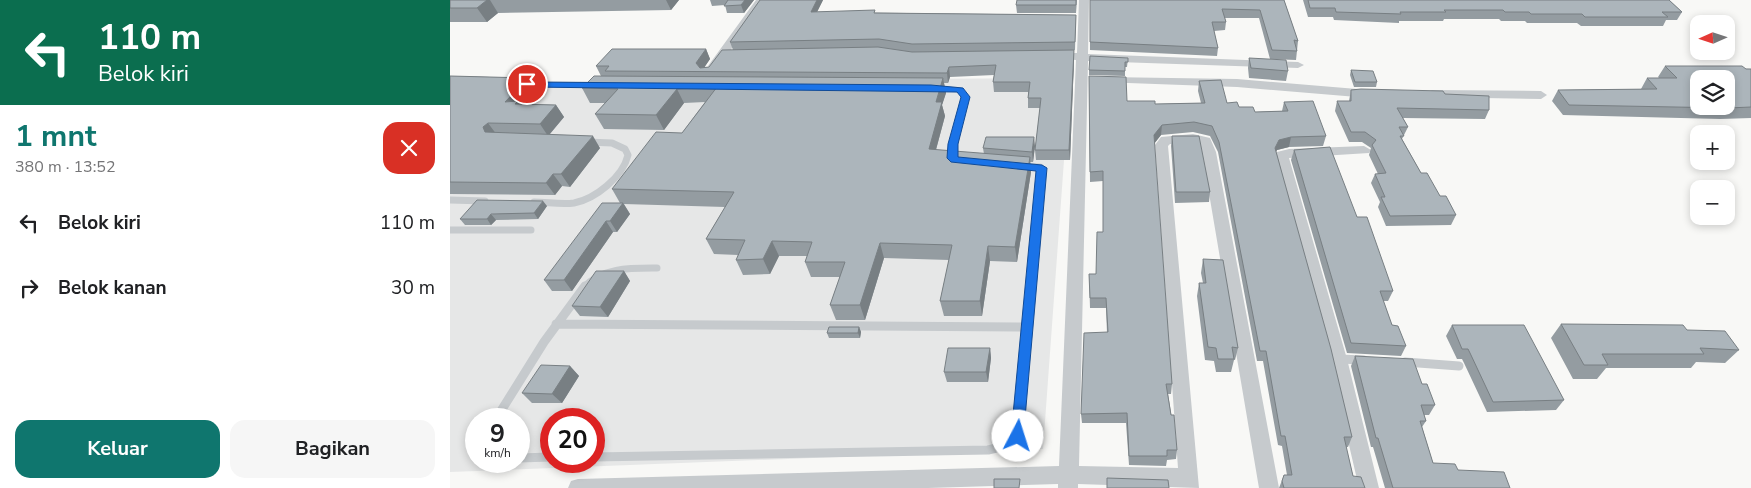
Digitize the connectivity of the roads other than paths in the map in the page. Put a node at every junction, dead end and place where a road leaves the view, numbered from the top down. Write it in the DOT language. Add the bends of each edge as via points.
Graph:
graph roads {
  1 [pos="761,0"];
  2 [pos="1084,0"];
  3 [pos="1042,56"];
  4 [pos="1082,56"];
  5 [pos="1298,65"];
  6 [pos="708,74"];
  7 [pos="1081,80"];
  8 [pos="519,84"];
  9 [pos="607,85"];
  10 [pos="931,88"];
  11 [pos="1380,94"];
  12 [pos="1418,94"];
  13 [pos="1541,95"];
  14 [pos="583,142"];
  15 [pos="1364,150"];
  16 [pos="962,162"];
  17 [pos="1011,165"];
  18 [pos="450,200"];
  19 [pos="498,201"];
  20 [pos="526,202"];
  21 [pos="450,230"];
  22 [pos="531,230"];
  23 [pos="657,268"];
  24 [pos="556,324"];
  25 [pos="1028,327"];
  26 [pos="1338,359"];
  27 [pos="1375,361"];
  28 [pos="1394,362"];
  29 [pos="1458,366"];
  30 [pos="503,408"];
  31 [pos="605,456"];
  32 [pos="1068,482"];
  33 [pos="1188,482"];
  34 [pos="578,488"];
  35 [pos="1269,488"];
  36 [pos="1368,488"];
  1 -- 6 [label="street" via="727,55"];
  2 -- 4 [label="street" via="1079,18"];
  3 -- 4 [label="street"];
  4 -- 5 [label="street"];
  4 -- 7 [label="street"];
  7 -- 11 [label="street" via="1237,83"];
  7 -- 32 [label="street"];
  8 -- 9 [label="lane"];
  10 -- 16 [label="lane" via="950,88 966,97 952,158"];
  12 -- 13 [label="street"];
  14 -- 20 [label="lane" via="624,147 627,158 623,168 604,188 581,201"];
  15 -- 26 [label="street" via="1282,155"];
  17 -- 25 [label="lane" via="1042,168"];
  18 -- 19 [label="lane"];
  21 -- 22 [label="lane"];
  23 -- 24 [label="lane" via="617,270 589,280"];
  24 -- 25 [label="lane"];
  24 -- 30 [label="lane"];
  25 -- 31 [label="lane" via="1018,436 1005,447 988,450"];
  26 -- 27 [label="lane"];
  26 -- 36 [label="street"];
  28 -- 29 [label="lane"];
  32 -- 33 [label="street"];
  32 -- 34 [label="street"];
  33 -- 35 [label="street" via="1161,145 1166,140 1194,138 1205,141 1209,152"];
}
